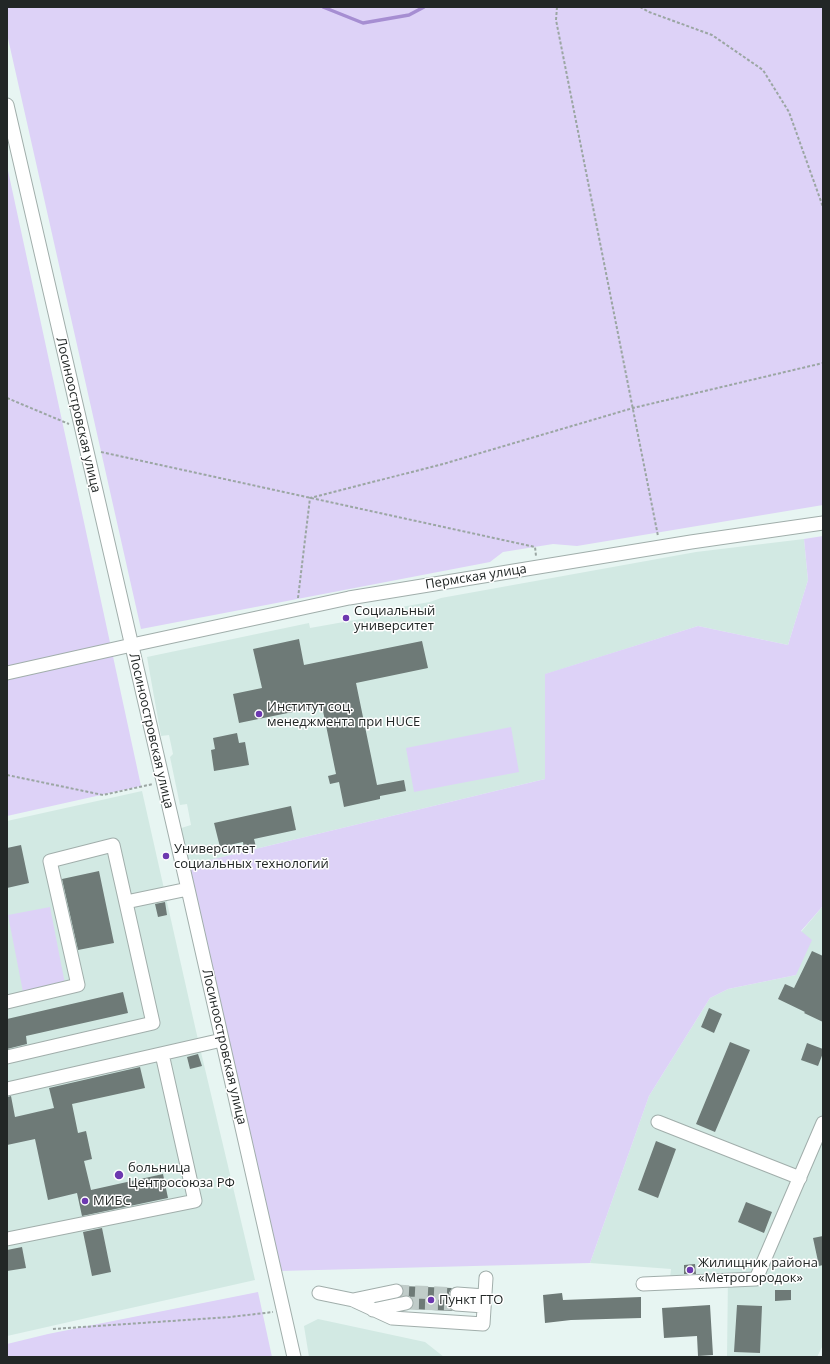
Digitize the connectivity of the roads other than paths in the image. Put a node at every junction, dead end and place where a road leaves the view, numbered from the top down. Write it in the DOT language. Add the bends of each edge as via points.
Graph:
graph roads {
  1 [pos="7,105"];
  2 [pos="823,523"];
  3 [pos="132,645"];
  4 [pos="7,673"];
  5 [pos="188,889"];
  6 [pos="126,902"];
  7 [pos="7,1002"];
  8 [pos="222,1040"];
  9 [pos="162,1054"];
  10 [pos="7,1057"];
  11 [pos="7,1089"];
  12 [pos="658,1122"];
  13 [pos="823,1123"];
  14 [pos="800,1178"];
  15 [pos="7,1239"];
  16 [pos="486,1278"];
  17 [pos="643,1284"];
  18 [pos="396,1291"];
  19 [pos="320,1293"];
  20 [pos="457,1299"];
  21 [pos="354,1300"];
  22 [pos="484,1301"];
  23 [pos="406,1303"];
  24 [pos="373,1310"];
  25 [pos="294,1357"];
  1 -- 3 [label="street, Лосиноостровская улица"];
  2 -- 3 [label="street, Пермская улица" via="349,598"];
  3 -- 4 [label="street, Пермская улица"];
  3 -- 5 [label="street, Лосиноостровская улица"];
  5 -- 6 [label="street"];
  5 -- 8 [label="street, Лосиноостровская улица"];
  6 -- 7 [label="street" via="113,845 50,861 78,985"];
  6 -- 10 [label="street" via="153,1023"];
  8 -- 9 [label="street"];
  8 -- 25 [label="street, Лосиноостровская улица"];
  9 -- 11 [label="street"];
  9 -- 15 [label="street" via="195,1201"];
  12 -- 14 [label="street"];
  13 -- 14 [label="street"];
  14 -- 17 [label="street" via="756,1279"];
  16 -- 22 [label="street"];
  18 -- 21 [label="street"];
  19 -- 21 [label="street"];
  20 -- 22 [label="street"];
  21 -- 24 [label="street"];
  22 -- 24 [label="street" via="482,1324 392,1318"];
  23 -- 24 [label="street"];
}
